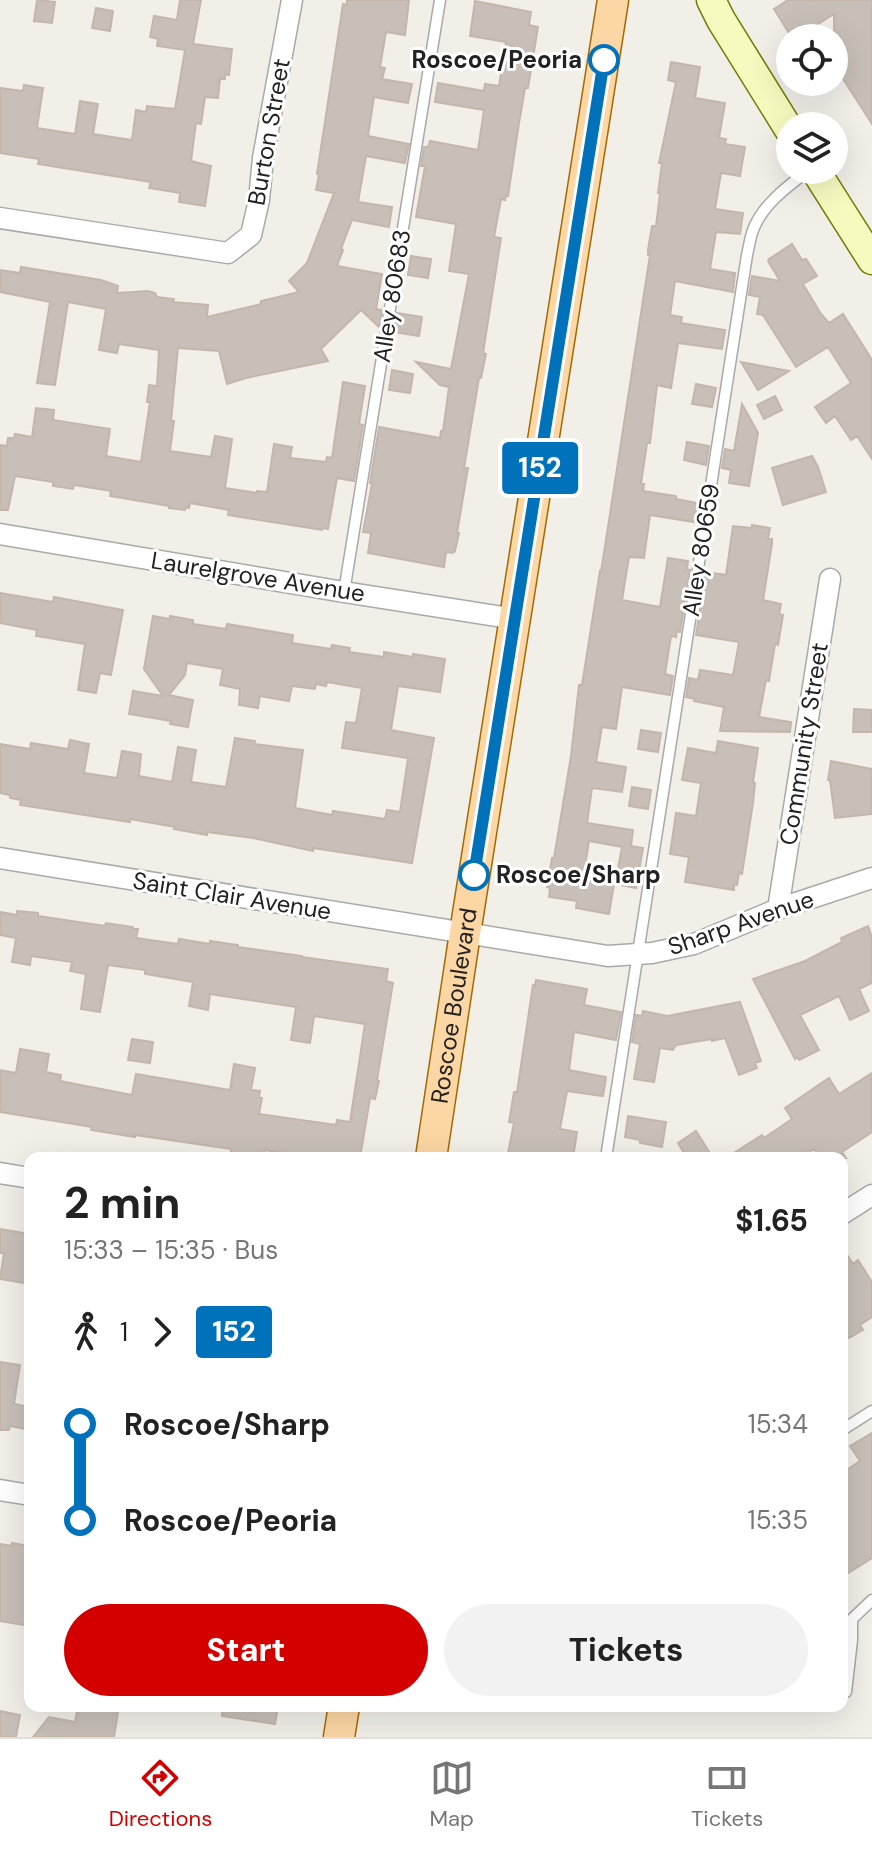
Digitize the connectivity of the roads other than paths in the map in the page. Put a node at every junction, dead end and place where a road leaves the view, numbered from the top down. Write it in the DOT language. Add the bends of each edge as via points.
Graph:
graph roads {
  1 [pos="292,0"];
  2 [pos="440,0"];
  3 [pos="613,0"];
  4 [pos="711,0"];
  5 [pos="778,112"];
  6 [pos="791,184"];
  7 [pos="821,184"];
  8 [pos="0,218"];
  9 [pos="872,260"];
  10 [pos="0,534"];
  11 [pos="830,579"];
  12 [pos="344,592"];
  13 [pos="516,619"];
  14 [pos="0,858"];
  15 [pos="872,878"];
  16 [pos="778,909"];
  17 [pos="465,933"];
  18 [pos="639,954"];
  19 [pos="432,1152"];
  20 [pos="607,1152"];
  21 [pos="0,1173"];
  22 [pos="24,1177"];
  23 [pos="872,1195"];
  24 [pos="848,1210"];
  25 [pos="872,1411"];
  26 [pos="848,1426"];
  27 [pos="0,1490"];
  28 [pos="24,1494"];
  29 [pos="872,1600"];
  30 [pos="848,1675"];
  31 [pos="343,1712"];
  32 [pos="339,1737"];
  1 -- 8 [label="street, Burton Street" via="251,235 228,253"];
  2 -- 12 [label="lane, Alley 80683"];
  3 -- 13 [label="main road, Roscoe Boulevard"];
  4 -- 5 [label="street"];
  6 -- 18 [label="lane, Alley 80659" via="754,228 747,255"];
  7 -- 9 [label="street"];
  10 -- 12 [label="street, Laurelgrove Avenue"];
  11 -- 16 [label="street, Community Street"];
  12 -- 13 [label="street, Laurelgrove Avenue"];
  13 -- 17 [label="main road, Roscoe Boulevard"];
  14 -- 17 [label="street, Saint Clair Avenue"];
  15 -- 16 [label="street, Sharp Avenue"];
  16 -- 18 [label="street, Sharp Avenue" via="694,944"];
  17 -- 18 [label="street, Sharp Avenue" via="608,956"];
  17 -- 19 [label="main road, Roscoe Boulevard"];
  18 -- 20 [label="lane, Alley 80659"];
  21 -- 22 [label="street"];
  23 -- 24 [label="street"];
  25 -- 26 [label="lane"];
  27 -- 28 [label="street"];
  29 -- 30 [label="lane" via="852,1619"];
  31 -- 32 [label="main road"];
}
